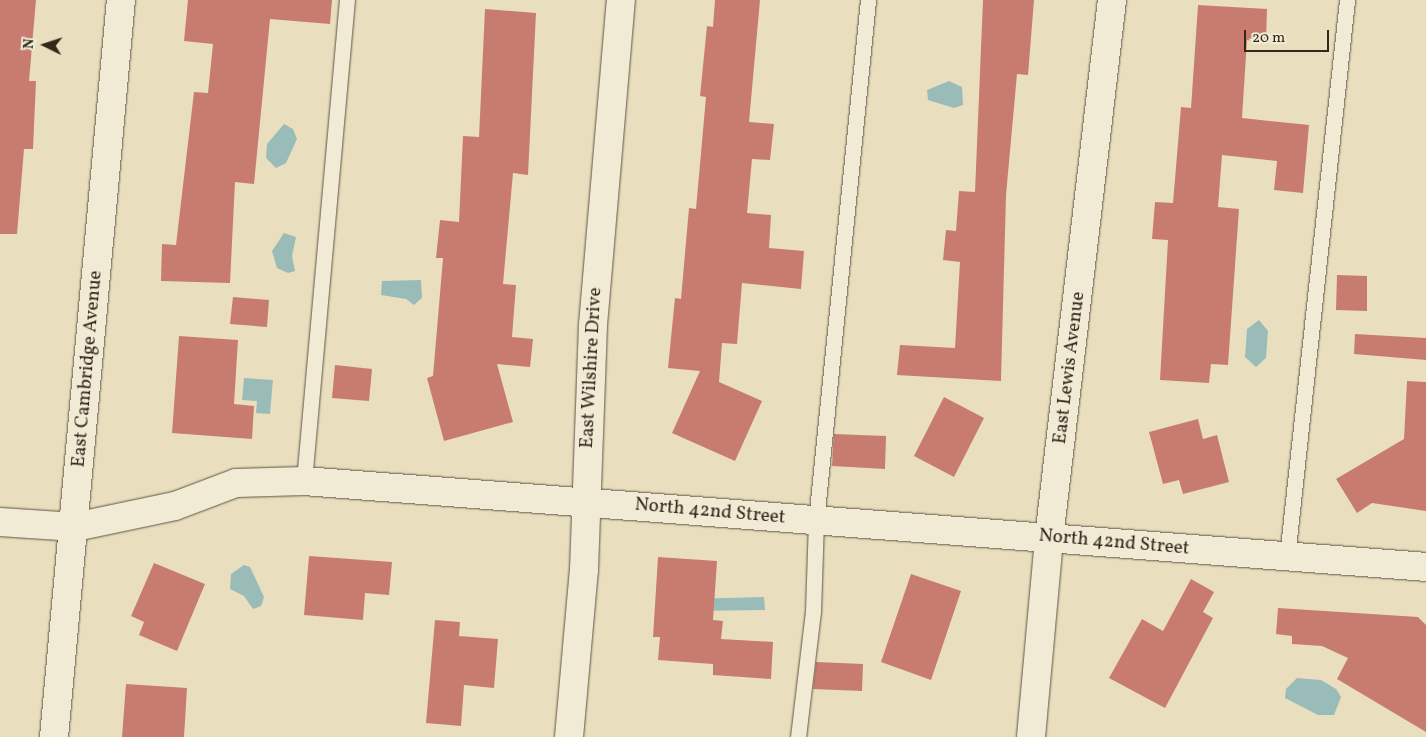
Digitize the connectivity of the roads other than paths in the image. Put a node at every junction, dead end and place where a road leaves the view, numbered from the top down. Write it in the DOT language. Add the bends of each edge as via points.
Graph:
graph roads {
  1 [pos="121,0"];
  2 [pos="348,0"];
  3 [pos="621,0"];
  4 [pos="868,0"];
  5 [pos="1112,0"];
  6 [pos="1347,0"];
  7 [pos="304,480"];
  8 [pos="586,501"];
  9 [pos="0,522"];
  10 [pos="816,522"];
  11 [pos="74,527"];
  12 [pos="1049,538"];
  13 [pos="1288,557"];
  14 [pos="1426,567"];
  15 [pos="54,737"];
  16 [pos="568,737"];
  17 [pos="798,737"];
  18 [pos="1031,737"];
  1 -- 11 [label="street, East Cambridge Avenue"];
  2 -- 7 [label="lane"];
  3 -- 8 [label="street, East Wilshire Drive" via="593,325"];
  4 -- 10 [label="lane"];
  5 -- 12 [label="street, East Lewis Avenue"];
  6 -- 13 [label="lane"];
  7 -- 8 [label="street, North 42nd Street"];
  7 -- 11 [label="street, North 42nd Street" via="236,483 175,506"];
  8 -- 10 [label="street, North 42nd Street"];
  8 -- 16 [label="street, East Wilshire Drive"];
  9 -- 11 [label="street, North 42nd Street"];
  10 -- 12 [label="street, North 42nd Street"];
  10 -- 17 [label="lane" via="813,611"];
  11 -- 15 [label="street, East Cambridge Avenue"];
  12 -- 13 [label="street, North 42nd Street"];
  12 -- 18 [label="street, East Lewis Avenue"];
  13 -- 14 [label="street, North 42nd Street"];
}
